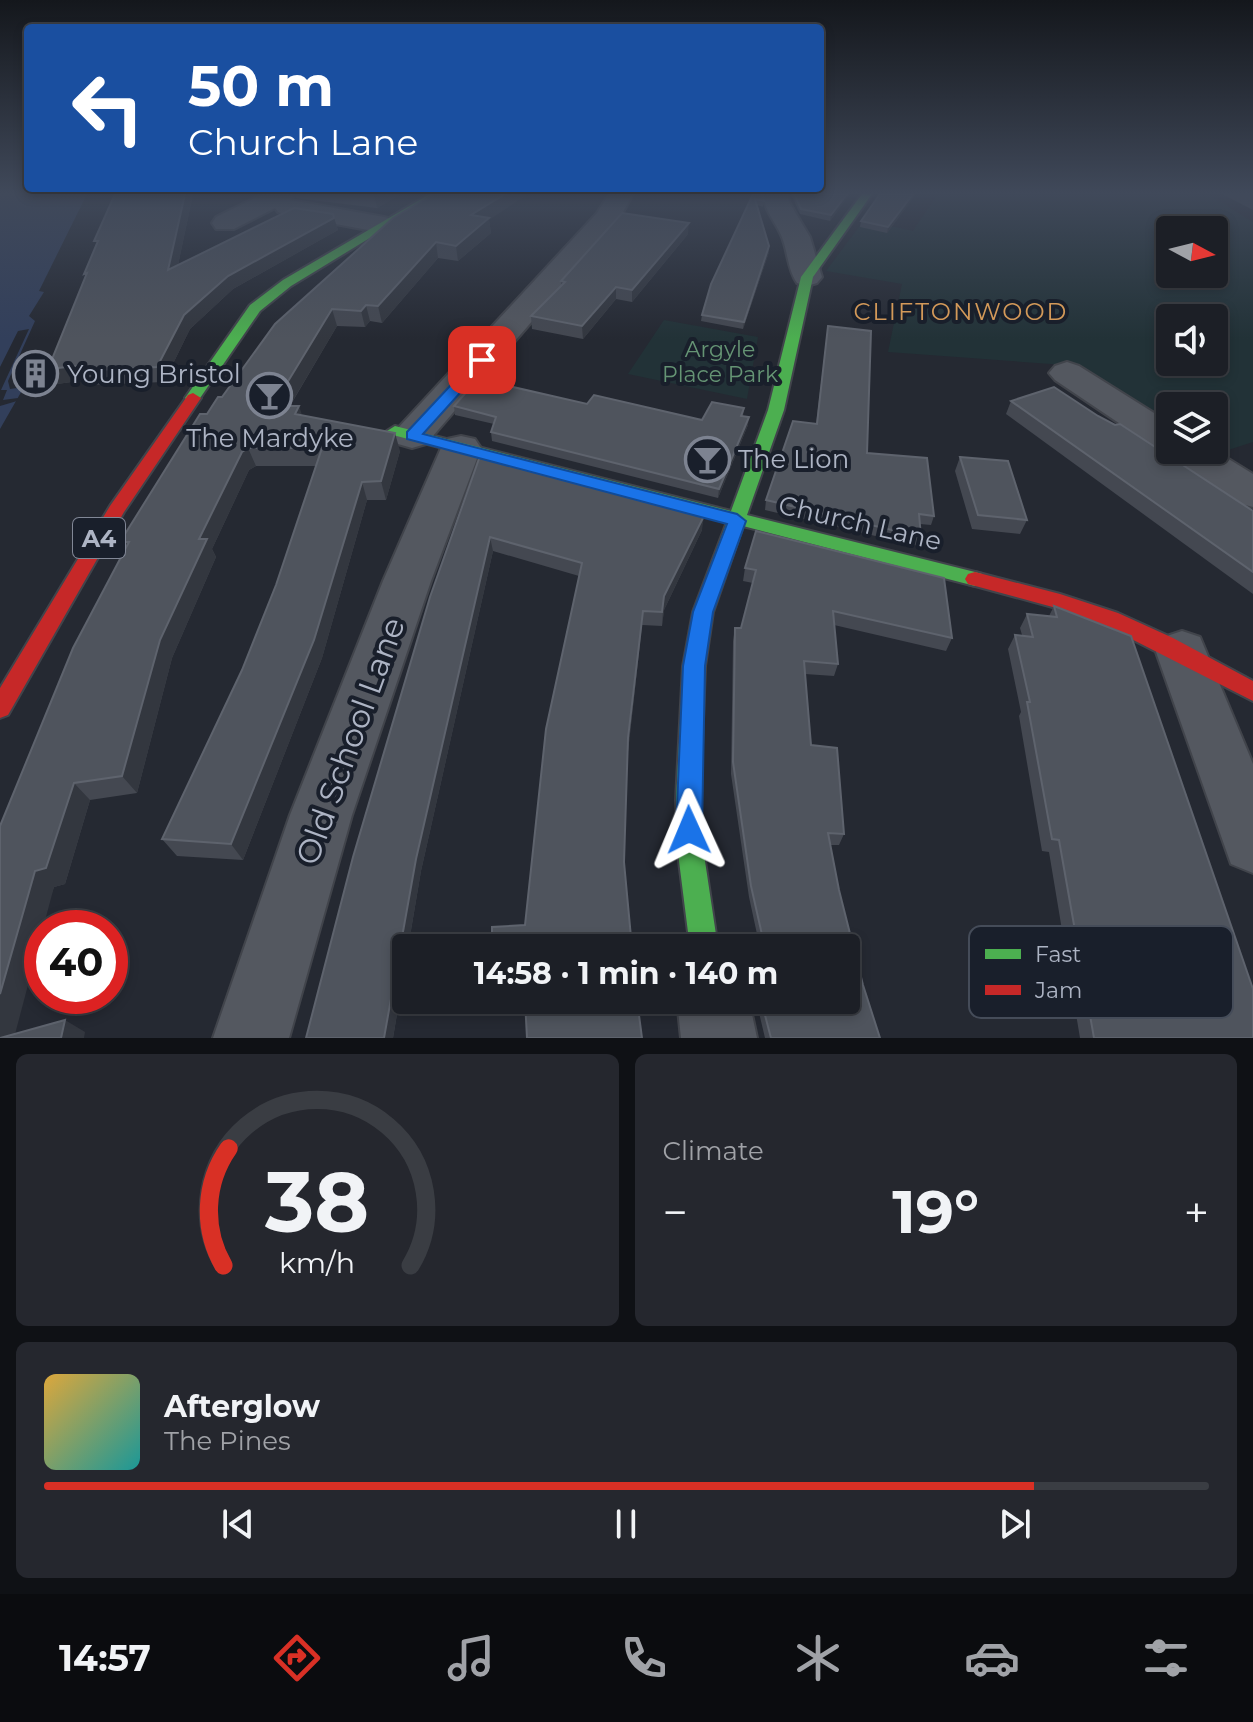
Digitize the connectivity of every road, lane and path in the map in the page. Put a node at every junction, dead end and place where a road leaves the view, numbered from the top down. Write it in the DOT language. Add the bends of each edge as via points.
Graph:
graph roads {
  1 [pos="355,242"];
  2 [pos="356,242"];
  3 [pos="586,242"];
  4 [pos="797,242"];
  5 [pos="832,242"];
  6 [pos="807,277"];
  7 [pos="304,294"];
  8 [pos="253,341"];
  9 [pos="1067,373"];
  10 [pos="209,376"];
  11 [pos="1156,431"];
  12 [pos="423,438"];
  13 [pos="1208,464"];
  14 [pos="1253,493"];
  15 [pos="737,521"];
  16 [pos="1182,652"];
  17 [pos="1253,692"];
  18 [pos="0,708"];
  19 [pos="1253,842"];
  20 [pos="702,934"];
  21 [pos="715,1014"];
  22 [pos="251,1038"];
  23 [pos="719,1038"];
  1 -- 10 [label="street, A4" via="255,308"];
  2 -- 7 [label="street, A4"];
  3 -- 12 [label="street, Old School Lane"];
  4 -- 6 [label="street"];
  5 -- 6 [label="street"];
  6 -- 15 [label="street" via="776,410"];
  8 -- 10 [label="street, A4"];
  9 -- 11 [label="street"];
  10 -- 18 [label="street, A4" via="116,510"];
  12 -- 15 [label="street, Church Lane"];
  12 -- 22 [label="street, Old School Lane" via="407,581 321,815"];
  13 -- 14 [label="street"];
  15 -- 16 [label="street, Church Lane" via="1042,596 1109,618"];
  15 -- 20 [label="street" via="703,612 694,666 689,830"];
  16 -- 17 [label="street, Church Lane"];
  16 -- 19 [label="street"];
  21 -- 23 [label="street"];
}
